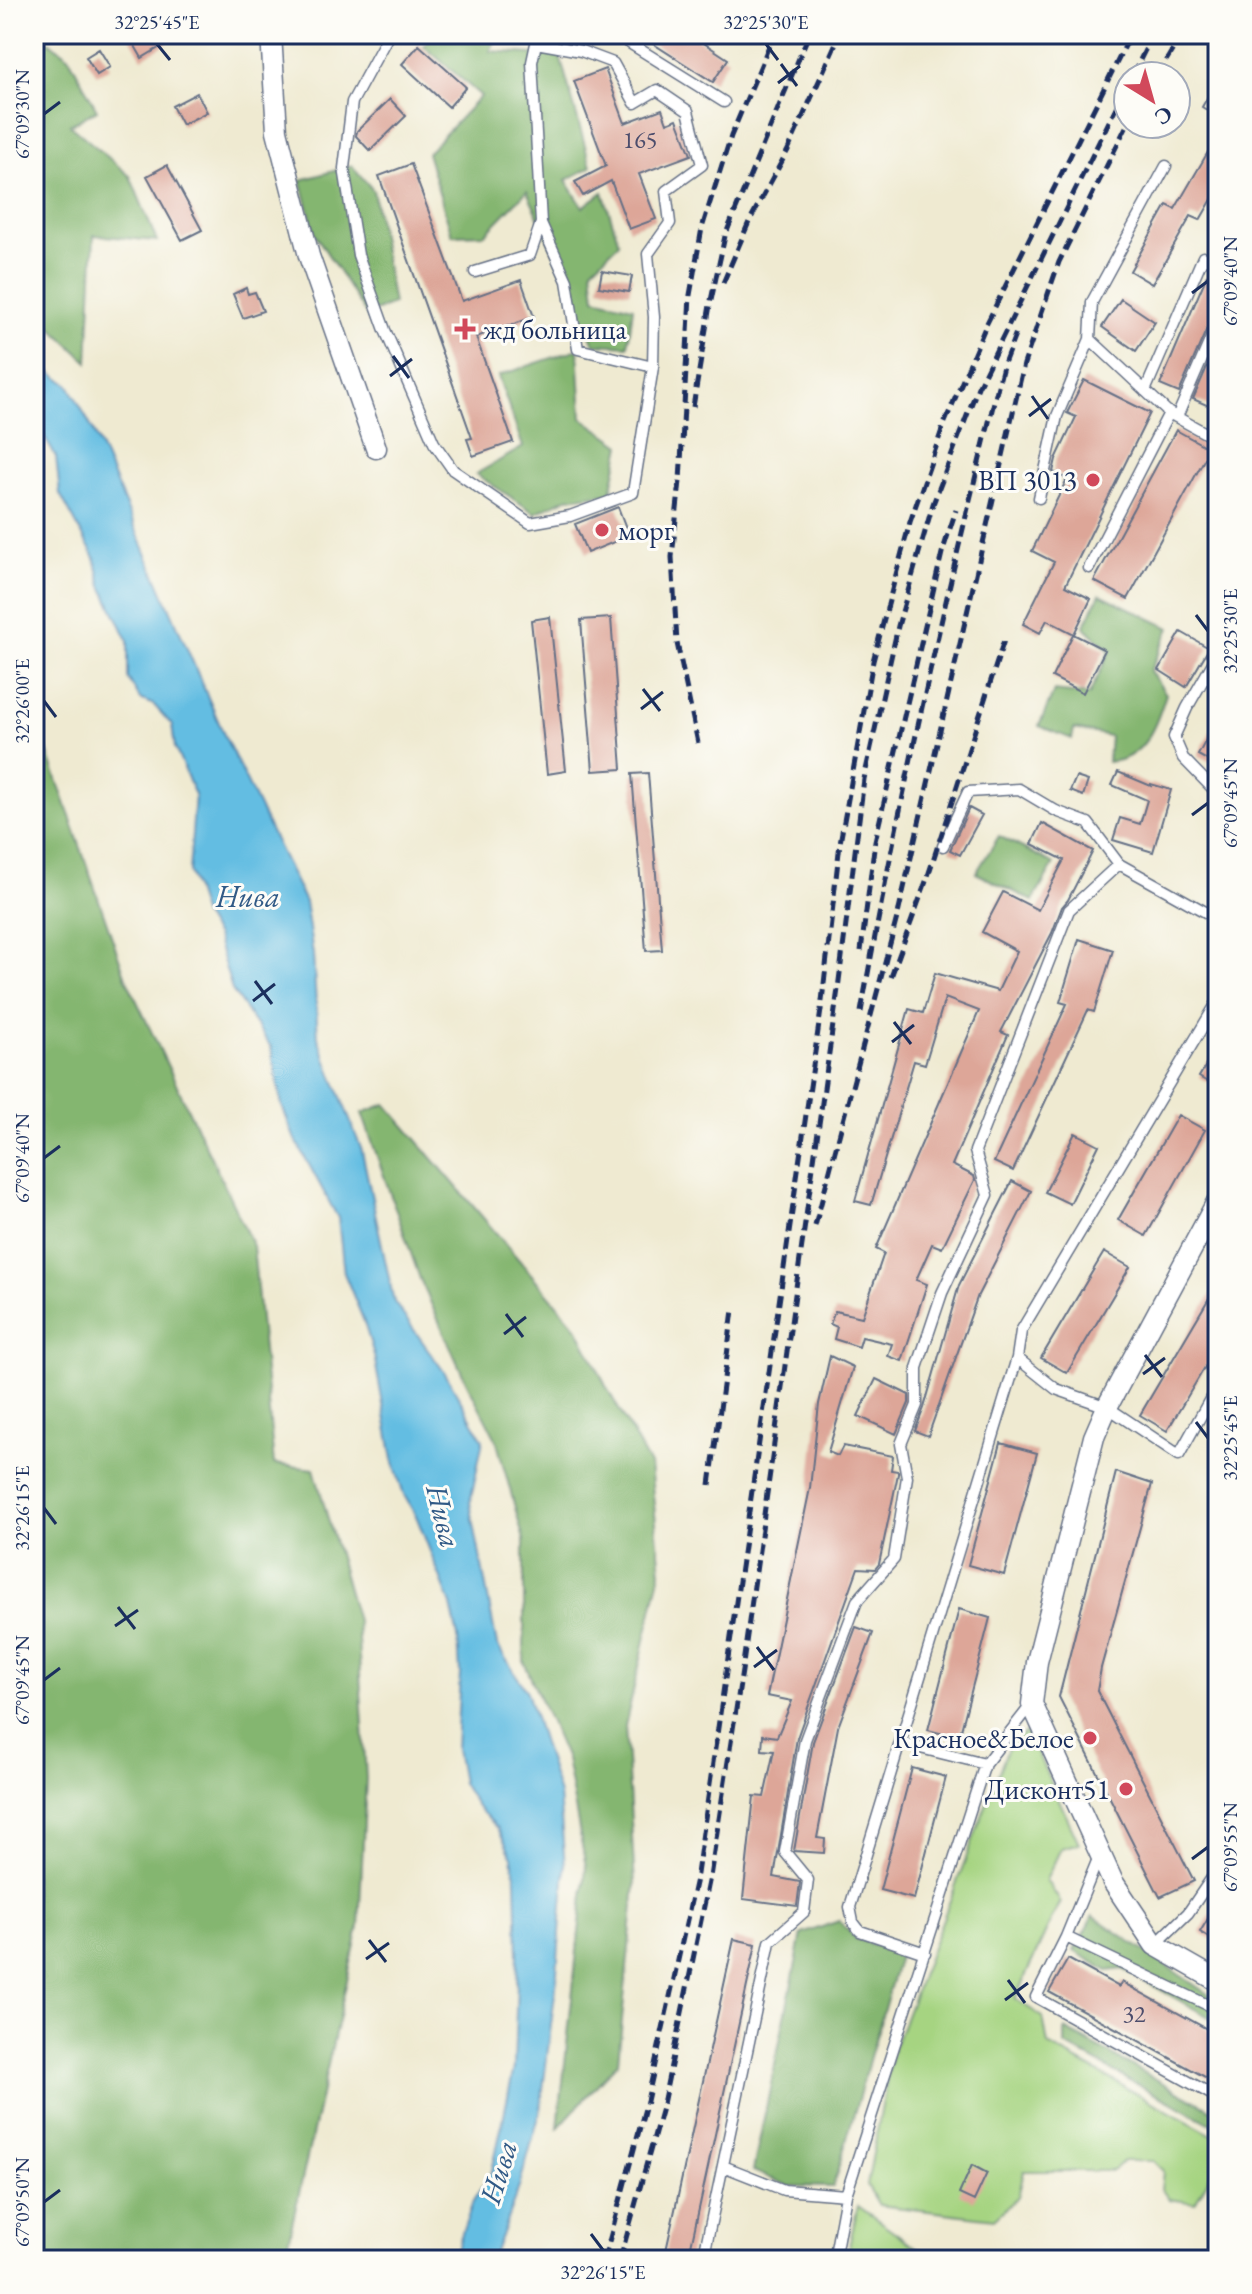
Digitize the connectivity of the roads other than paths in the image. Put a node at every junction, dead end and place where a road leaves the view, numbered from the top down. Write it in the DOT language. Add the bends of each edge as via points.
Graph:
graph roads {
  1 [pos="271,34"];
  2 [pos="389,34"];
  3 [pos="615,34"];
  4 [pos="537,38"];
  5 [pos="724,102"];
  6 [pos="1166,166"];
  7 [pos="541,223"];
  8 [pos="1218,265"];
  9 [pos="475,272"];
  10 [pos="1218,322"];
  11 [pos="1090,339"];
  12 [pos="653,367"];
  13 [pos="1145,391"];
  14 [pos="1218,412"];
  15 [pos="1173,415"];
  16 [pos="1213,437"];
  17 [pos="376,448"];
  18 [pos="1039,498"];
  19 [pos="1089,568"];
  20 [pos="1218,654"];
  21 [pos="1218,794"];
  22 [pos="943,846"];
  23 [pos="1119,864"];
  24 [pos="1218,919"];
  25 [pos="1218,1001"];
  26 [pos="1216,1208"];
  27 [pos="1017,1358"];
  28 [pos="1218,1385"];
  29 [pos="1107,1407"];
  30 [pos="1032,1704"];
  31 [pos="900,1743"];
  32 [pos="985,1764"];
  33 [pos="1101,1852"];
  34 [pos="1218,1869"];
  35 [pos="1066,1937"];
  36 [pos="1155,1945"];
  37 [pos="925,1953"];
  38 [pos="1218,1981"];
  39 [pos="1218,2010"];
  40 [pos="1218,2098"];
  41 [pos="723,2166"];
  42 [pos="846,2195"];
  43 [pos="703,2260"];
  44 [pos="834,2260"];
  1 -- 17 [label="street" via="277,131 309,256"];
  2 -- 12 [label="lane" via="352,102 344,168 358,255 385,330 434,443 453,470 530,523 570,516 633,493"];
  3 -- 5 [label="lane"];
  4 -- 7 [label="lane" via="532,62"];
  4 -- 12 [label="lane" via="613,63 635,103 657,90 688,111 702,165 666,191 670,223 648,254"];
  6 -- 11 [label="lane" via="1092,302"];
  7 -- 9 [label="lane" via="530,255"];
  7 -- 12 [label="lane" via="567,281 578,349"];
  8 -- 13 [label="lane" via="1203,257"];
  10 -- 15 [label="lane"];
  11 -- 13 [label="lane"];
  11 -- 18 [label="lane" via="1057,416"];
  13 -- 15 [label="lane"];
  14 -- 16 [label="lane"];
  15 -- 16 [label="lane"];
  15 -- 19 [label="lane"];
  20 -- 21 [label="lane" via="1174,737 1183,758"];
  22 -- 23 [label="lane" via="968,792 1019,789 1088,823"];
  23 -- 24 [label="lane"];
  23 -- 41 [label="lane" via="1069,910 975,1151 988,1195 942,1293 917,1368 917,1405 901,1444 907,1477 894,1559 857,1601 805,1740 785,1852 808,1880 804,1912 770,1942"];
  25 -- 27 [label="lane" via="1021,1331"];
  26 -- 29 [label="street"];
  27 -- 29 [label="lane" via="1056,1389"];
  27 -- 31 [label="lane"];
  28 -- 29 [label="lane" via="1179,1455"];
  29 -- 30 [label="street" via="1092,1443 1037,1662"];
  30 -- 32 [label="lane"];
  30 -- 33 [label="street"];
  31 -- 32 [label="lane"];
  31 -- 37 [label="lane" via="850,1907 860,1931"];
  32 -- 37 [label="lane"];
  33 -- 35 [label="lane"];
  33 -- 36 [label="street" via="1113,1882"];
  34 -- 36 [label="lane" via="1188,1913"];
  35 -- 39 [label="lane"];
  35 -- 40 [label="lane" via="1036,1997"];
  36 -- 38 [label="street"];
  37 -- 42 [label="lane"];
  41 -- 42 [label="lane" via="784,2190"];
  41 -- 43 [label="lane"];
  42 -- 44 [label="lane"];
}
